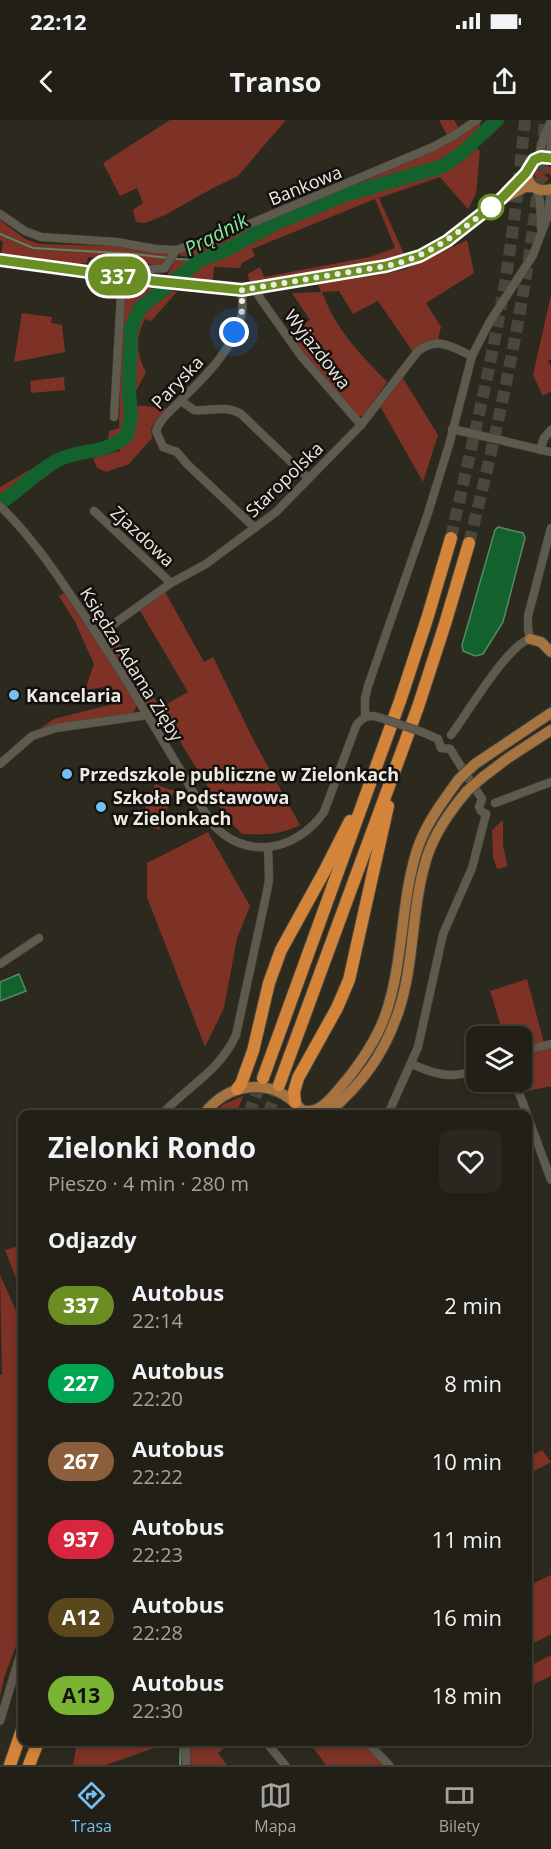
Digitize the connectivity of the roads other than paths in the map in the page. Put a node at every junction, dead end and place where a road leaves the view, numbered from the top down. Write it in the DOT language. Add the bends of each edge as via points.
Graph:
graph roads {
  1 [pos="477,120"];
  2 [pos="550,123"];
  3 [pos="551,156"];
  4 [pos="538,158"];
  5 [pos="527,171"];
  6 [pos="535,188"];
  7 [pos="551,191"];
  8 [pos="502,198"];
  9 [pos="0,214"];
  10 [pos="542,232"];
  11 [pos="176,250"];
  12 [pos="0,260"];
  13 [pos="122,277"];
  14 [pos="135,279"];
  15 [pos="255,289"];
  16 [pos="242,290"];
  17 [pos="472,356"];
  18 [pos="181,401"];
  19 [pos="114,417"];
  20 [pos="361,425"];
  21 [pos="452,429"];
  22 [pos="551,430"];
  23 [pos="540,450"];
  24 [pos="551,452"];
  25 [pos="309,478"];
  26 [pos="94,511"];
  27 [pos="3,512"];
  28 [pos="255,528"];
  29 [pos="551,528"];
  30 [pos="451,538"];
  31 [pos="469,543"];
  32 [pos="171,583"];
  33 [pos="97,636"];
  34 [pos="530,639"];
  35 [pos="551,652"];
  36 [pos="550,713"];
  37 [pos="148,715"];
  38 [pos="365,717"];
  39 [pos="548,732"];
  40 [pos="451,735"];
  41 [pos="438,739"];
  42 [pos="403,748"];
  43 [pos="450,749"];
  44 [pos="0,764"];
  45 [pos="551,782"];
  46 [pos="370,785"];
  47 [pos="482,799"];
  48 [pos="495,803"];
  49 [pos="486,814"];
  50 [pos="268,847"];
  51 [pos="39,938"];
  52 [pos="0,964"];
  53 [pos="551,1044"];
  54 [pos="532,1049"];
  55 [pos="412,1064"];
  56 [pos="466,1074"];
  57 [pos="263,1078"];
  58 [pos="279,1085"];
  59 [pos="237,1089"];
  60 [pos="519,1092"];
  61 [pos="301,1109"];
  62 [pos="166,1110"];
  63 [pos="208,1110"];
  64 [pos="315,1110"];
  65 [pos="331,1110"];
  66 [pos="390,1110"];
  67 [pos="526,1110"];
  68 [pos="532,1127"];
  69 [pos="551,1180"];
  70 [pos="18,1662"];
  71 [pos="0,1721"];
  72 [pos="18,1742"];
  73 [pos="36,1746"];
  74 [pos="186,1746"];
  75 [pos="269,1746"];
  76 [pos="371,1746"];
  77 [pos="10,1765"];
  78 [pos="29,1765"];
  79 [pos="186,1765"];
  80 [pos="285,1765"];
  81 [pos="389,1765"];
  1 -- 11 [label="street, Bankowa" via="445,141 397,163 228,233"];
  2 -- 3 [label="street"];
  2 -- 4 [label="street"];
  3 -- 4 [label="main road"];
  4 -- 5 [label="main road"];
  5 -- 6 [label="main road"];
  5 -- 8 [label="main road"];
  6 -- 7 [label="main road"];
  6 -- 8 [label="main road"];
  6 -- 10 [label="street"];
  7 -- 10 [label="street"];
  8 -- 15 [label="main road" via="447,241 410,260"];
  9 -- 11 [label="street, Bankowa" via="41,237"];
  10 -- 17 [label="street" via="529,263"];
  11 -- 14 [label="street" via="165,268 141,271"];
  12 -- 13 [label="main road"];
  13 -- 14 [label="main road"];
  13 -- 19 [label="street"];
  14 -- 16 [label="main road"];
  15 -- 16 [label="main road"];
  15 -- 20 [label="street, Wyjazdowa" via="301,356"];
  16 -- 18 [label="street, Paryska" via="242,311 220,359"];
  17 -- 20 [label="street, Staropolska" via="444,344 425,346"];
  17 -- 21 [label="street"];
  18 -- 25 [label="street" via="194,410 232,409 241,414"];
  18 -- 28 [label="street, Paryska" via="158,424 156,431 163,447 177,452"];
  20 -- 25 [label="street, Staropolska"];
  21 -- 23 [label="street"];
  21 -- 38 [label="street" via="428,513 368,686"];
  22 -- 23 [label="street"];
  23 -- 24 [label="street"];
  25 -- 28 [label="street, Staropolska"];
  26 -- 32 [label="street, Zjazdowa"];
  27 -- 33 [label="street, Księdza Adama Zięby" via="34,544"];
  28 -- 32 [label="street, Staropolska" via="206,564"];
  29 -- 34 [label="street" via="528,616"];
  30 -- 46 [label="highway"];
  31 -- 42 [label="highway"];
  32 -- 33 [label="street, Staropolska"];
  33 -- 37 [label="street, Księdza Adama Zięby"];
  34 -- 35 [label="main road" via="541,642"];
  34 -- 40 [label="street" via="507,656"];
  36 -- 64 [label="main road, bridge" via="475,764 437,809 416,852 393,989 378,1031 332,1098"];
  37 -- 44 [label="street" via="56,728 32,736"];
  37 -- 50 [label="street, Księdza Adama Zięby" via="213,825 235,841"];
  38 -- 41 [label="street, bridge" via="381,718"];
  38 -- 50 [label="street" via="356,726 328,802 316,823 283,845"];
  39 -- 65 [label="main road, bridge" via="483,777 445,819 427,855 404,992 388,1038 361,1082"];
  40 -- 41 [label="street" via="444,734"];
  40 -- 43 [label="street" via="454,743"];
  41 -- 43 [label="street" via="441,748"];
  42 -- 58 [label="highway"];
  42 -- 61 [label="highway" via="349,980 294,1092"];
  43 -- 47 [label="street"];
  45 -- 48 [label="street"];
  46 -- 57 [label="highway"];
  46 -- 59 [label="highway" via="280,950 253,1051"];
  47 -- 48 [label="street" via="490,798"];
  47 -- 49 [label="street" via="479,807"];
  48 -- 49 [label="street" via="494,811"];
  49 -- 55 [label="street" via="472,867 443,934"];
  50 -- 62 [label="street" via="266,896 236,1035 218,1064"];
  51 -- 52 [label="street"];
  53 -- 54 [label="street"];
  55 -- 56 [label="street" via="448,1076"];
  55 -- 66 [label="street"];
  59 -- 61 [label="main road" via="269,1089 285,1095"];
  59 -- 63 [label="main road"];
  60 -- 67 [label="street"];
  68 -- 69 [label="street"];
  70 -- 71 [label="street"];
  72 -- 77 [label="highway"];
  73 -- 78 [label="highway"];
  74 -- 79 [label="street"];
  75 -- 80 [label="street"];
  76 -- 81 [label="street"];
}
